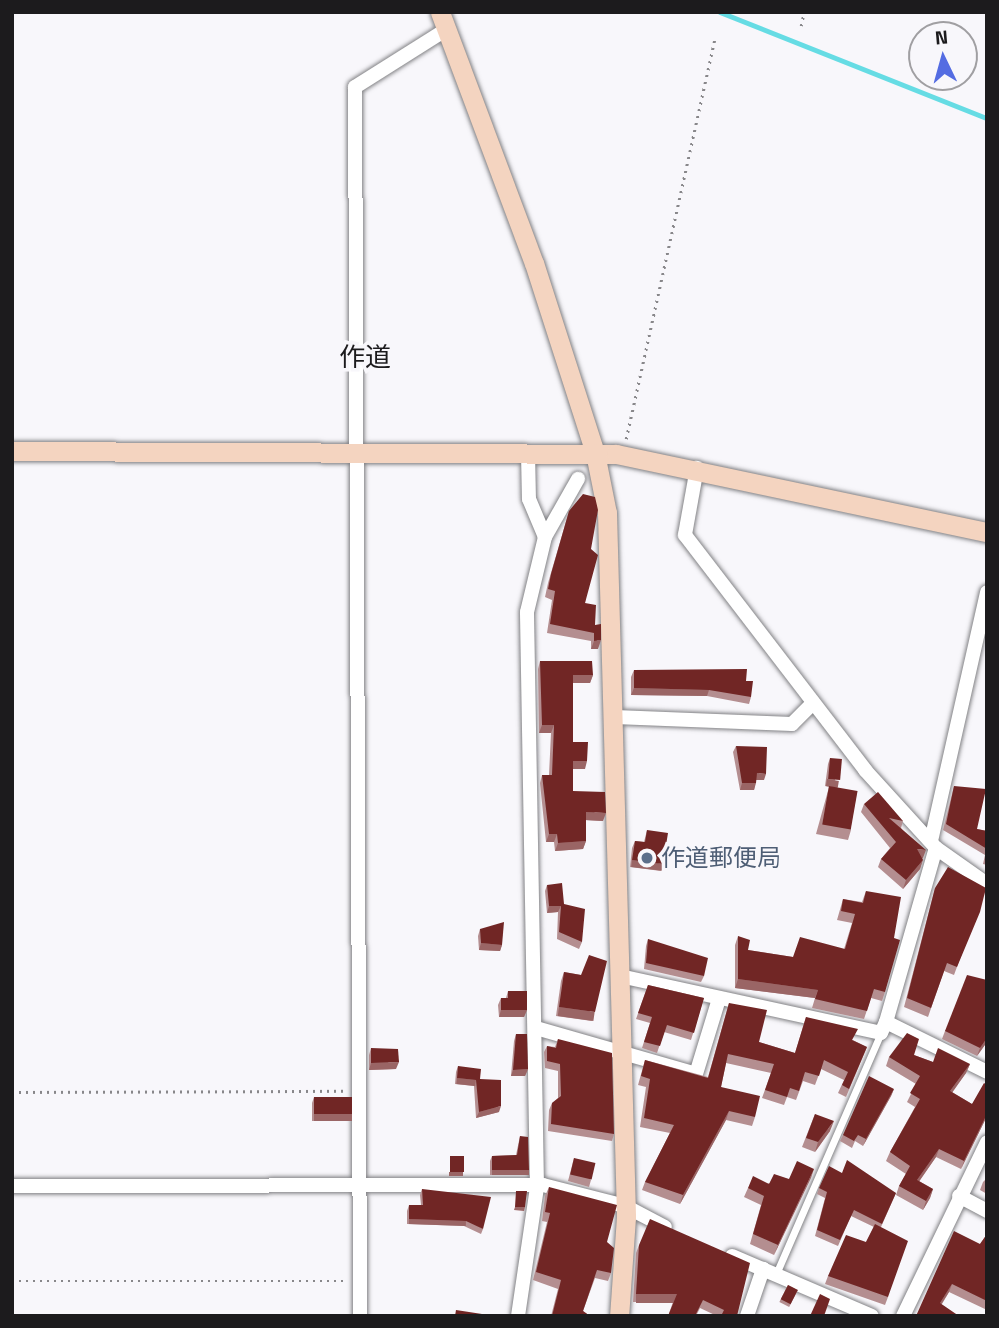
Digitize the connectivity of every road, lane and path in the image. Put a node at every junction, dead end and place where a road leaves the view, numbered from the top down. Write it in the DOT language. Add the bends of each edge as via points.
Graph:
graph roads {
  1 [pos="804,12"];
  2 [pos="444,20"];
  3 [pos="801,26"];
  4 [pos="715,39"];
  5 [pos="12,451"];
  6 [pos="355,451"];
  7 [pos="528,453"];
  8 [pos="595,453"];
  9 [pos="623,456"];
  10 [pos="697,468"];
  11 [pos="578,479"];
  12 [pos="987,532"];
  13 [pos="545,537"];
  14 [pos="987,592"];
  15 [pos="813,703"];
  16 [pos="615,717"];
  17 [pos="933,844"];
  18 [pos="987,884"];
  19 [pos="620,976"];
  20 [pos="719,999"];
  21 [pos="536,1028"];
  22 [pos="884,1028"];
  23 [pos="622,1054"];
  24 [pos="987,1072"];
  25 [pos="358,1091"];
  26 [pos="12,1092"];
  27 [pos="987,1142"];
  28 [pos="12,1186"];
  29 [pos="357,1186"];
  30 [pos="537,1187"];
  31 [pos="959,1196"];
  32 [pos="625,1206"];
  33 [pos="987,1211"];
  34 [pos="676,1232"];
  35 [pos="713,1248"];
  36 [pos="770,1272"];
  37 [pos="12,1281"];
  38 [pos="360,1281"];
  39 [pos="360,1316"];
  40 [pos="519,1316"];
  41 [pos="619,1316"];
  42 [pos="747,1316"];
  43 [pos="872,1316"];
  44 [pos="903,1316"];
  1 -- 3 [label="path"];
  2 -- 6 [label="street" via="355,87"];
  2 -- 8 [label="street"];
  4 -- 9 [label="path"];
  5 -- 6 [label="street"];
  6 -- 7 [label="street"];
  6 -- 25 [label="street"];
  7 -- 8 [label="street"];
  7 -- 13 [label="street" via="528,499"];
  8 -- 9 [label="street"];
  8 -- 16 [label="street" via="607,513"];
  9 -- 10 [label="street"];
  10 -- 12 [label="street"];
  10 -- 15 [label="street" via="685,535"];
  11 -- 13 [label="street"];
  13 -- 21 [label="street" via="527,612 523,669"];
  14 -- 17 [label="street"];
  15 -- 16 [label="street" via="792,724"];
  15 -- 17 [label="street"];
  16 -- 19 [label="street"];
  17 -- 18 [label="street"];
  17 -- 22 [label="street"];
  19 -- 20 [label="street"];
  19 -- 23 [label="street"];
  20 -- 22 [label="street"];
  20 -- 23 [label="street" via="696,1074"];
  21 -- 23 [label="street"];
  21 -- 30 [label="street"];
  22 -- 24 [label="street"];
  22 -- 36 [label="lane"];
  23 -- 32 [label="street"];
  25 -- 26 [label="path"];
  25 -- 29 [label="street"];
  27 -- 31 [label="street"];
  28 -- 29 [label="street"];
  29 -- 30 [label="street"];
  29 -- 38 [label="street"];
  30 -- 32 [label="street"];
  30 -- 40 [label="street"];
  31 -- 33 [label="street"];
  31 -- 44 [label="street"];
  32 -- 34 [label="street"];
  32 -- 41 [label="street"];
  35 -- 36 [label="street"];
  36 -- 42 [label="street"];
  36 -- 43 [label="street"];
  37 -- 38 [label="path"];
  38 -- 39 [label="street"];
}
